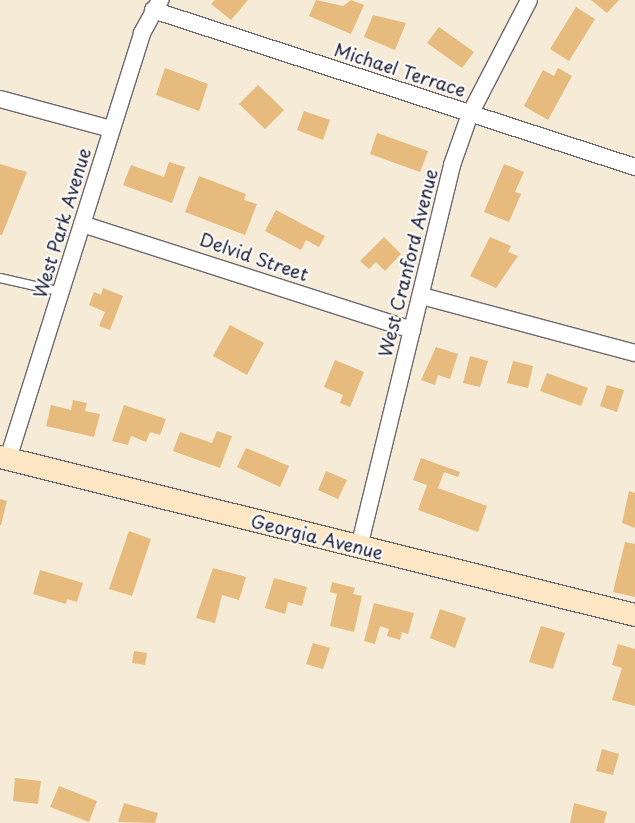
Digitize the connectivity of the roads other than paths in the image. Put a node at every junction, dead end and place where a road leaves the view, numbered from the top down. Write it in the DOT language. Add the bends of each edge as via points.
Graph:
graph roads {
  1 [pos="529,0"];
  2 [pos="156,5"];
  3 [pos="0,99"];
  4 [pos="470,114"];
  5 [pos="111,129"];
  6 [pos="635,167"];
  7 [pos="82,224"];
  8 [pos="0,278"];
  9 [pos="62,292"];
  10 [pos="422,296"];
  11 [pos="412,330"];
  12 [pos="635,353"];
  13 [pos="4,458"];
  14 [pos="359,547"];
  15 [pos="635,615"];
  1 -- 4 [label="street, West Cranford Avenue"];
  2 -- 4 [label="street, Michael Terrace"];
  2 -- 5 [label="street, West Park Avenue"];
  3 -- 5 [label="street"];
  4 -- 6 [label="street, Michael Terrace"];
  4 -- 10 [label="street, West Cranford Avenue" via="452,165"];
  5 -- 7 [label="street, West Park Avenue"];
  7 -- 9 [label="street, West Park Avenue"];
  7 -- 11 [label="street, Delvid Street"];
  8 -- 9 [label="lane"];
  9 -- 13 [label="street, West Park Avenue"];
  10 -- 11 [label="street, West Cranford Avenue"];
  10 -- 12 [label="street"];
  11 -- 14 [label="street, West Cranford Avenue"];
  13 -- 14 [label="street, Georgia Avenue"];
  14 -- 15 [label="street, Georgia Avenue"];
}
